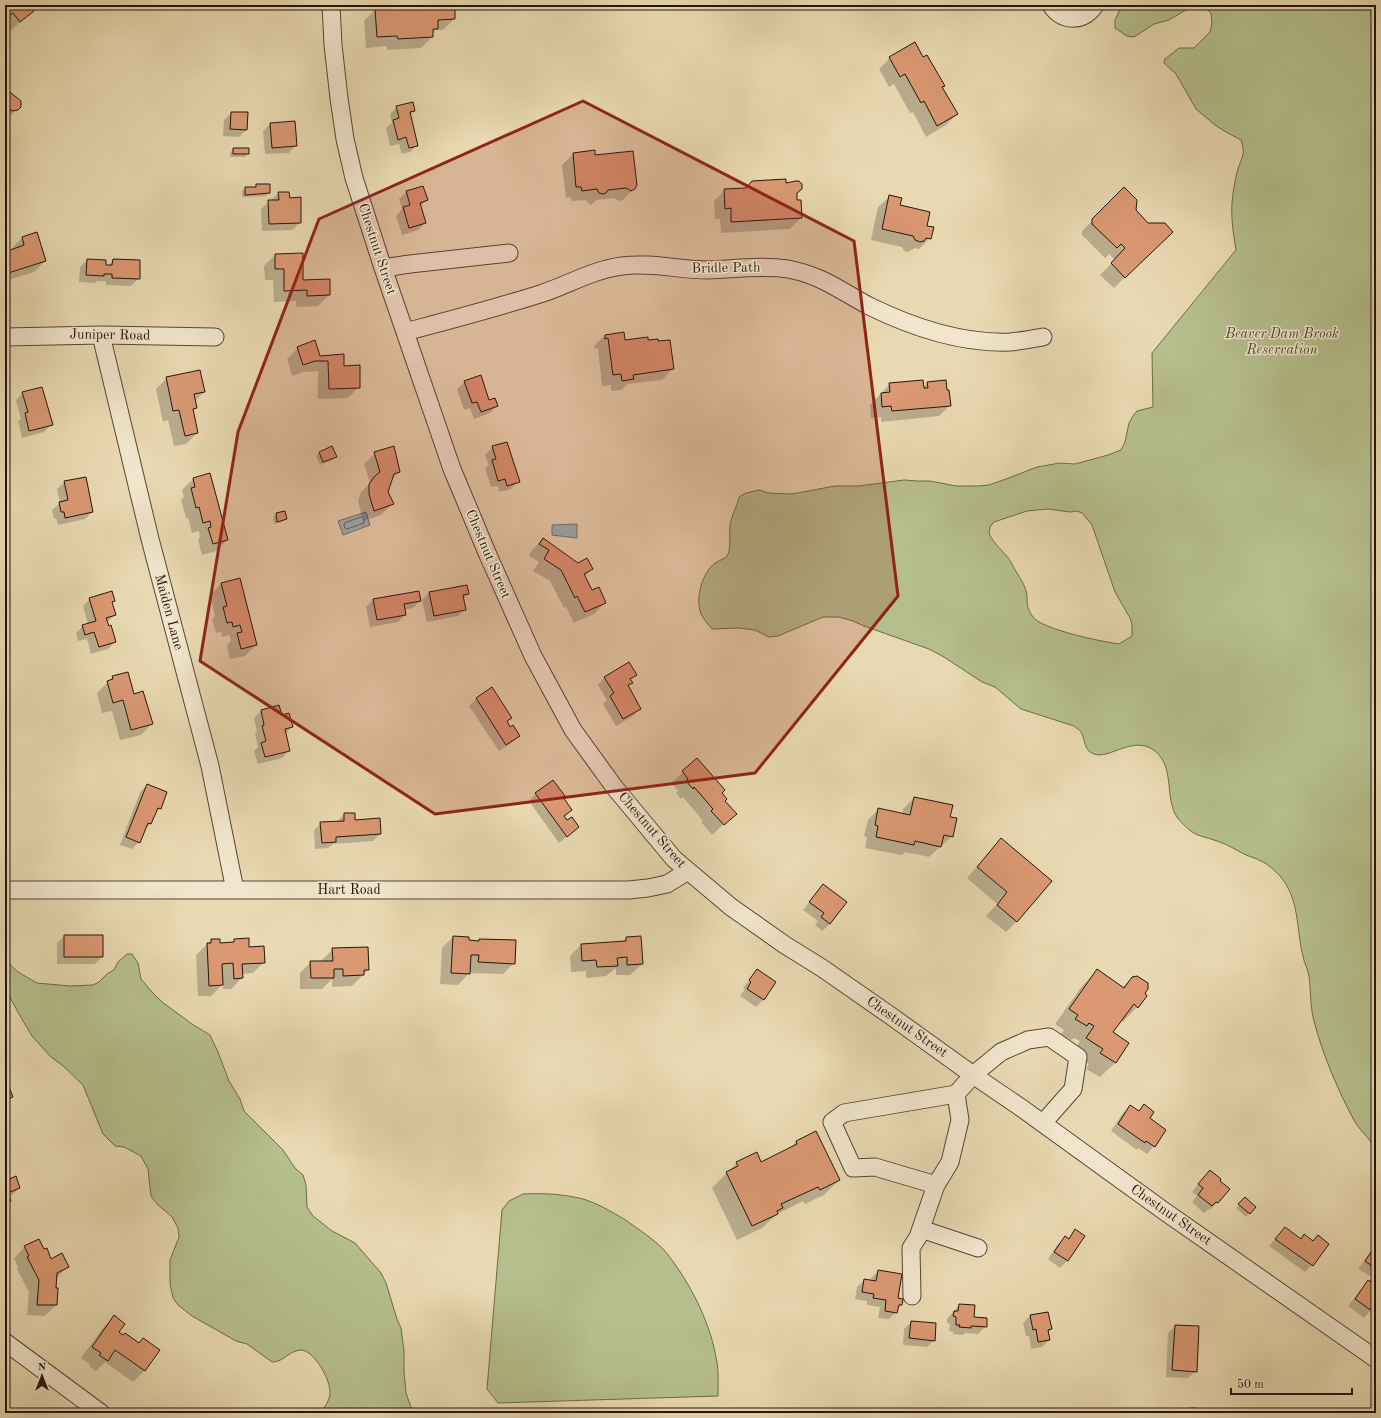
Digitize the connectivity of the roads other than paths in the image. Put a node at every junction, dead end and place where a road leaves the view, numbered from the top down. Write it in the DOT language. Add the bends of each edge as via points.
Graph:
graph roads {
  1 [pos="331,5"];
  2 [pos="1052,5"];
  3 [pos="1095,5"];
  4 [pos="509,253"];
  5 [pos="383,268"];
  6 [pos="406,332"];
  7 [pos="101,334"];
  8 [pos="5,337"];
  9 [pos="215,337"];
  10 [pos="1043,337"];
  11 [pos="688,871"];
  12 [pos="5,890"];
  13 [pos="234,890"];
  14 [pos="973,1075"];
  15 [pos="956,1094"];
  16 [pos="1043,1123"];
  17 [pos="936,1185"];
  18 [pos="921,1229"];
  19 [pos="978,1248"];
  20 [pos="912,1296"];
  21 [pos="5,1342"];
  22 [pos="1376,1359"];
  23 [pos="101,1413"];
  1 -- 5 [label="street, Chestnut Street" via="335,72 345,138 354,178"];
  2 -- 3 [label="street" via="1061,15 1071,18 1082,17"];
  4 -- 5 [label="street"];
  5 -- 6 [label="street, Chestnut Street"];
  6 -- 10 [label="street, Bridle Path" via="541,293 597,271 648,264 692,270 747,267 788,269 825,280 893,317 917,327 990,341 1008,342"];
  6 -- 11 [label="street, Chestnut Street" via="452,468 533,656 573,730 615,788 674,859"];
  7 -- 8 [label="street, Juniper Road"];
  7 -- 9 [label="street, Juniper Road"];
  7 -- 13 [label="street, Maiden Lane" via="150,539 210,766"];
  11 -- 13 [label="street, Hart Road" via="667,884 629,890"];
  11 -- 14 [label="street, Chestnut Street" via="731,907"];
  12 -- 13 [label="street, Hart Road"];
  14 -- 15 [label="street"];
  14 -- 16 [label="street, Chestnut Street"];
  14 -- 16 [label="street" via="1001,1052 1028,1040 1049,1037 1078,1057 1073,1089"];
  15 -- 17 [label="street" via="960,1120 950,1162"];
  15 -- 17 [label="street" via="844,1114 832,1122 853,1168 875,1167"];
  16 -- 22 [label="street, Chestnut Street"];
  17 -- 18 [label="street"];
  18 -- 19 [label="street"];
  18 -- 20 [label="street" via="911,1248"];
  21 -- 23 [label="street"];
}
